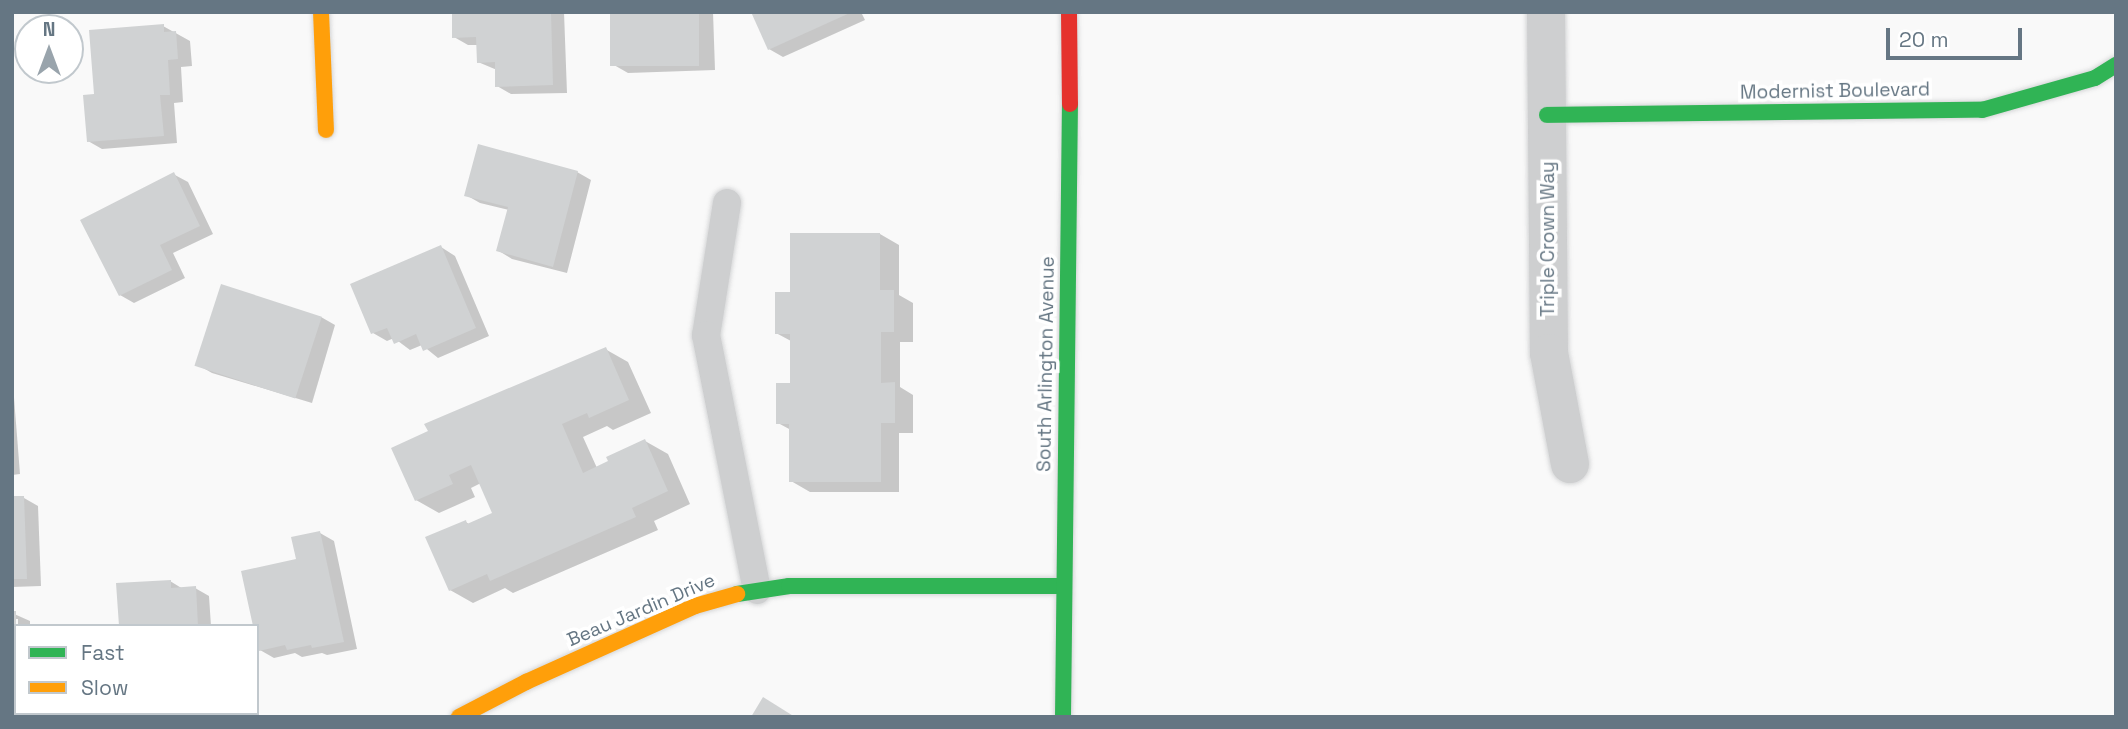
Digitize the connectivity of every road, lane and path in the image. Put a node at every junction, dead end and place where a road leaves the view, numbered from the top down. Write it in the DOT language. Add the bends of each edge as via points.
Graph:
graph roads {
  1 [pos="320,12"];
  2 [pos="1069,12"];
  3 [pos="1546,12"];
  4 [pos="2116,65"];
  5 [pos="1547,115"];
  6 [pos="326,130"];
  7 [pos="727,203"];
  8 [pos="1570,464"];
  9 [pos="1062,586"];
  10 [pos="757,590"];
  11 [pos="459,717"];
  12 [pos="1063,717"];
  1 -- 6 [label="street"];
  2 -- 9 [label="street, South Arlington Avenue"];
  3 -- 5 [label="street, Triple Crown Way"];
  4 -- 5 [label="street, Modernist Boulevard" via="2095,78 1982,110"];
  5 -- 8 [label="street, Triple Crown Way" via="1549,353"];
  7 -- 10 [label="lane" via="706,335"];
  9 -- 10 [label="street, Beau Jardin Drive" via="789,586"];
  9 -- 12 [label="street, South Arlington Avenue"];
  10 -- 11 [label="street, Beau Jardin Drive" via="695,606"];
}
